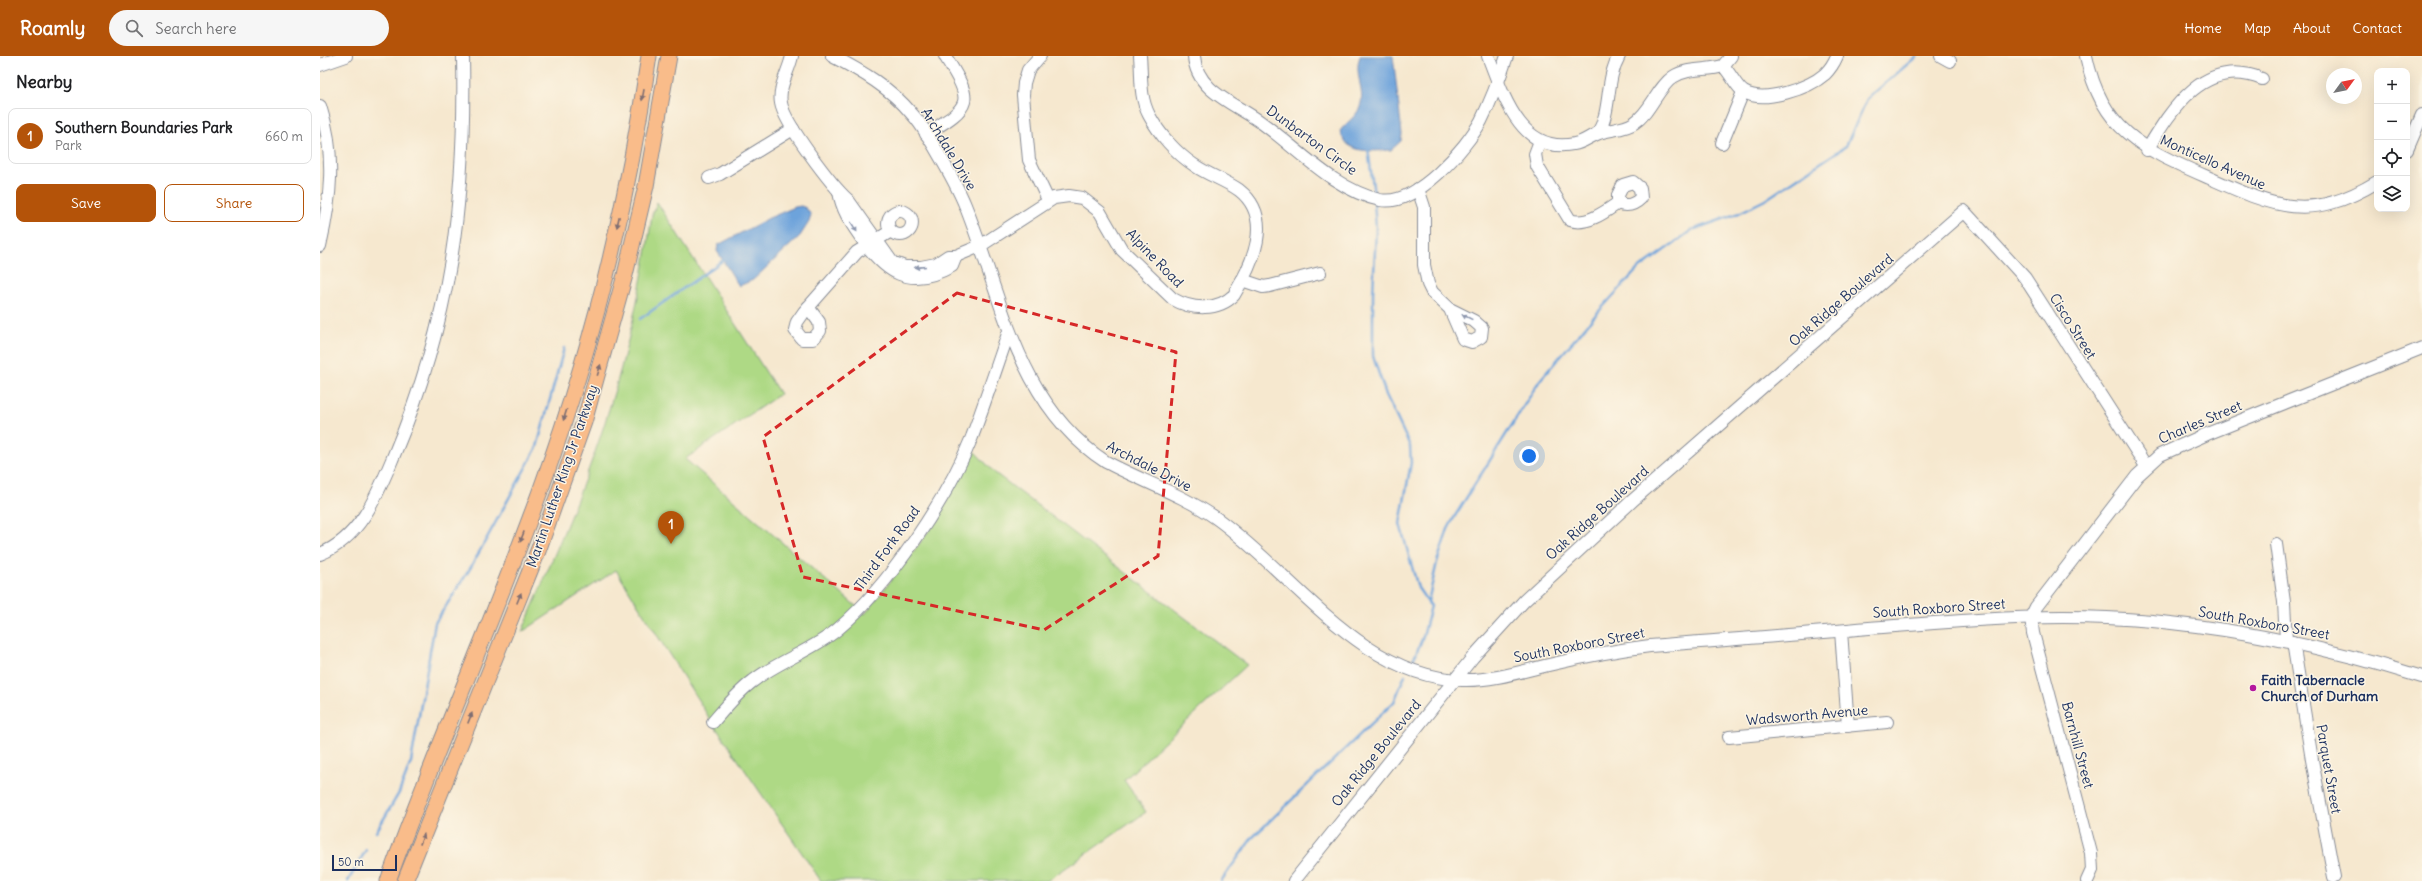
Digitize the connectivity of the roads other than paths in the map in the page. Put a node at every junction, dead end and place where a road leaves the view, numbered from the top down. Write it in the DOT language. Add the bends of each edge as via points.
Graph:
graph roads {
  1 [pos="346,56"];
  2 [pos="463,56"];
  3 [pos="649,56"];
  4 [pos="668,56"];
  5 [pos="792,56"];
  6 [pos="832,56"];
  7 [pos="945,56"];
  8 [pos="1040,56"];
  9 [pos="1140,56"];
  10 [pos="1194,56"];
  11 [pos="1488,56"];
  12 [pos="1507,56"];
  13 [pos="1619,56"];
  14 [pos="1731,56"];
  15 [pos="1837,56"];
  16 [pos="2086,56"];
  17 [pos="320,65"];
  18 [pos="1723,66"];
  19 [pos="2262,79"];
  20 [pos="1498,80"];
  21 [pos="1743,92"];
  22 [pos="320,106"];
  23 [pos="2422,115"];
  24 [pos="793,129"];
  25 [pos="1598,133"];
  26 [pos="926,134"];
  27 [pos="1540,141"];
  28 [pos="1722,143"];
  29 [pos="2410,143"];
  30 [pos="2147,150"];
  31 [pos="709,178"];
  32 [pos="2374,184"];
  33 [pos="1418,189"];
  34 [pos="1048,200"];
  35 [pos="1618,203"];
  36 [pos="1964,211"];
  37 [pos="891,231"];
  38 [pos="871,243"];
  39 [pos="320,246"];
  40 [pos="980,246"];
  41 [pos="1320,274"];
  42 [pos="1242,280"];
  43 [pos="808,307"];
  44 [pos="1450,310"];
  45 [pos="1009,331"];
  46 [pos="2422,348"];
  47 [pos="2146,466"];
  48 [pos="2276,544"];
  49 [pos="320,554"];
  50 [pos="2031,617"];
  51 [pos="1841,631"];
  52 [pos="2290,641"];
  53 [pos="2422,677"];
  54 [pos="1455,680"];
  55 [pos="713,722"];
  56 [pos="1887,722"];
  57 [pos="1848,726"];
  58 [pos="1729,737"];
  59 [pos="2334,877"];
  60 [pos="388,881"];
  61 [pos="405,881"];
  62 [pos="1294,881"];
  63 [pos="2087,881"];
  1 -- 17 [label="street"];
  2 -- 49 [label="street" via="464,128 458,221 444,304 433,349 405,429 365,517 345,539"];
  3 -- 60 [label="main road, Martin Luther King Jr Parkway, one-way" via="616,233 581,367 555,450"];
  61 -- 4 [label="main road, Martin Luther King Jr Parkway, one-way" via="538,551 584,422 623,283 646,186"];
  5 -- 24 [label="street, Alpine Road" via="780,102"];
  6 -- 26 [label="street, Archdale Drive" via="865,75 892,95 913,114"];
  7 -- 26 [label="street" via="965,92 964,103 955,116"];
  8 -- 34 [label="street" via="1028,70 1023,95 1029,160"];
  9 -- 42 [label="street, Alpine Road" via="1141,92 1146,109 1157,128 1185,159 1241,192 1253,208 1258,223 1258,239"];
  10 -- 33 [label="street, Dunbarton Circle" via="1196,70 1207,86 1253,116 1342,184 1382,200 1399,197"];
  11 -- 20 [label="street"];
  12 -- 20 [label="street, Dunbarton Circle"];
  13 -- 25 [label="street" via="1611,75 1606,116"];
  14 -- 18 [label="street"];
  15 -- 21 [label="street" via="1824,74 1798,89 1771,96"];
  16 -- 30 [label="street, Monticello Avenue" via="2095,88 2109,114 2120,128"];
  18 -- 21 [label="street"];
  18 -- 25 [label="street" via="1676,75 1633,124"];
  19 -- 30 [label="street" via="2250,70 2237,67 2218,70 2200,77 2181,95"];
  20 -- 27 [label="street" via="1513,115 1521,126"];
  20 -- 33 [label="street, Dunbarton Circle" via="1481,120 1472,134 1443,168"];
  21 -- 28 [label="street"];
  22 -- 39 [label="street" via="329,142 331,180 330,204"];
  23 -- 29 [label="street"];
  24 -- 31 [label="street" via="720,174"];
  24 -- 38 [label="street, Alpine Road" via="839,192 848,200"];
  25 -- 27 [label="street" via="1574,144"];
  26 -- 40 [label="street, Archdale Drive" via="960,192"];
  27 -- 35 [label="street" via="1535,154 1537,166 1570,220 1576,222 1592,218"];
  30 -- 32 [label="street, Monticello Avenue" via="2256,198 2284,206 2302,207 2337,202"];
  33 -- 44 [label="street" via="1424,207 1425,275 1432,292"];
  34 -- 40 [label="street, Alpine Road"];
  34 -- 42 [label="street, Alpine Road" via="1061,196 1075,196 1095,206 1122,250 1165,293 1180,304 1215,306 1229,300"];
  36 -- 47 [label="street, Cisco Street" via="2025,278"];
  36 -- 54 [label="street, Oak Ridge Boulevard" via="1550,576 1499,627"];
  37 -- 38 [label="street"];
  38 -- 40 [label="street, Alpine Road" via="892,262 905,267 936,264 948,256 956,256"];
  38 -- 43 [label="street" via="857,252"];
  40 -- 45 [label="street, Archdale Drive"];
  41 -- 42 [label="street" via="1263,287"];
  45 -- 54 [label="street, Archdale Drive" via="1019,356 1040,394 1068,432 1093,454 1216,518 1378,655 1411,671"];
  45 -- 55 [label="street, Third Fork Road" via="967,447 931,513 900,559 864,605 838,629 816,645 753,680"];
  46 -- 47 [label="street, Charles Street" via="2175,448"];
  47 -- 50 [label="street, Charles Street" via="2076,552"];
  48 -- 52 [label="street, Parquet Street"];
  50 -- 51 [label="street, South Roxboro Street"];
  50 -- 52 [label="street, South Roxboro Street" via="2147,620"];
  50 -- 63 [label="street, Barnhill Street" via="2091,854 2092,870"];
  51 -- 54 [label="street, South Roxboro Street" via="1625,649 1493,678"];
  51 -- 57 [label="street"];
  52 -- 53 [label="street, South Roxboro Street"];
  52 -- 59 [label="street, Parquet Street"];
  54 -- 62 [label="street, Oak Ridge Boulevard"];
  56 -- 57 [label="street, Wadsworth Avenue"];
  57 -- 58 [label="street, Wadsworth Avenue"];
}
